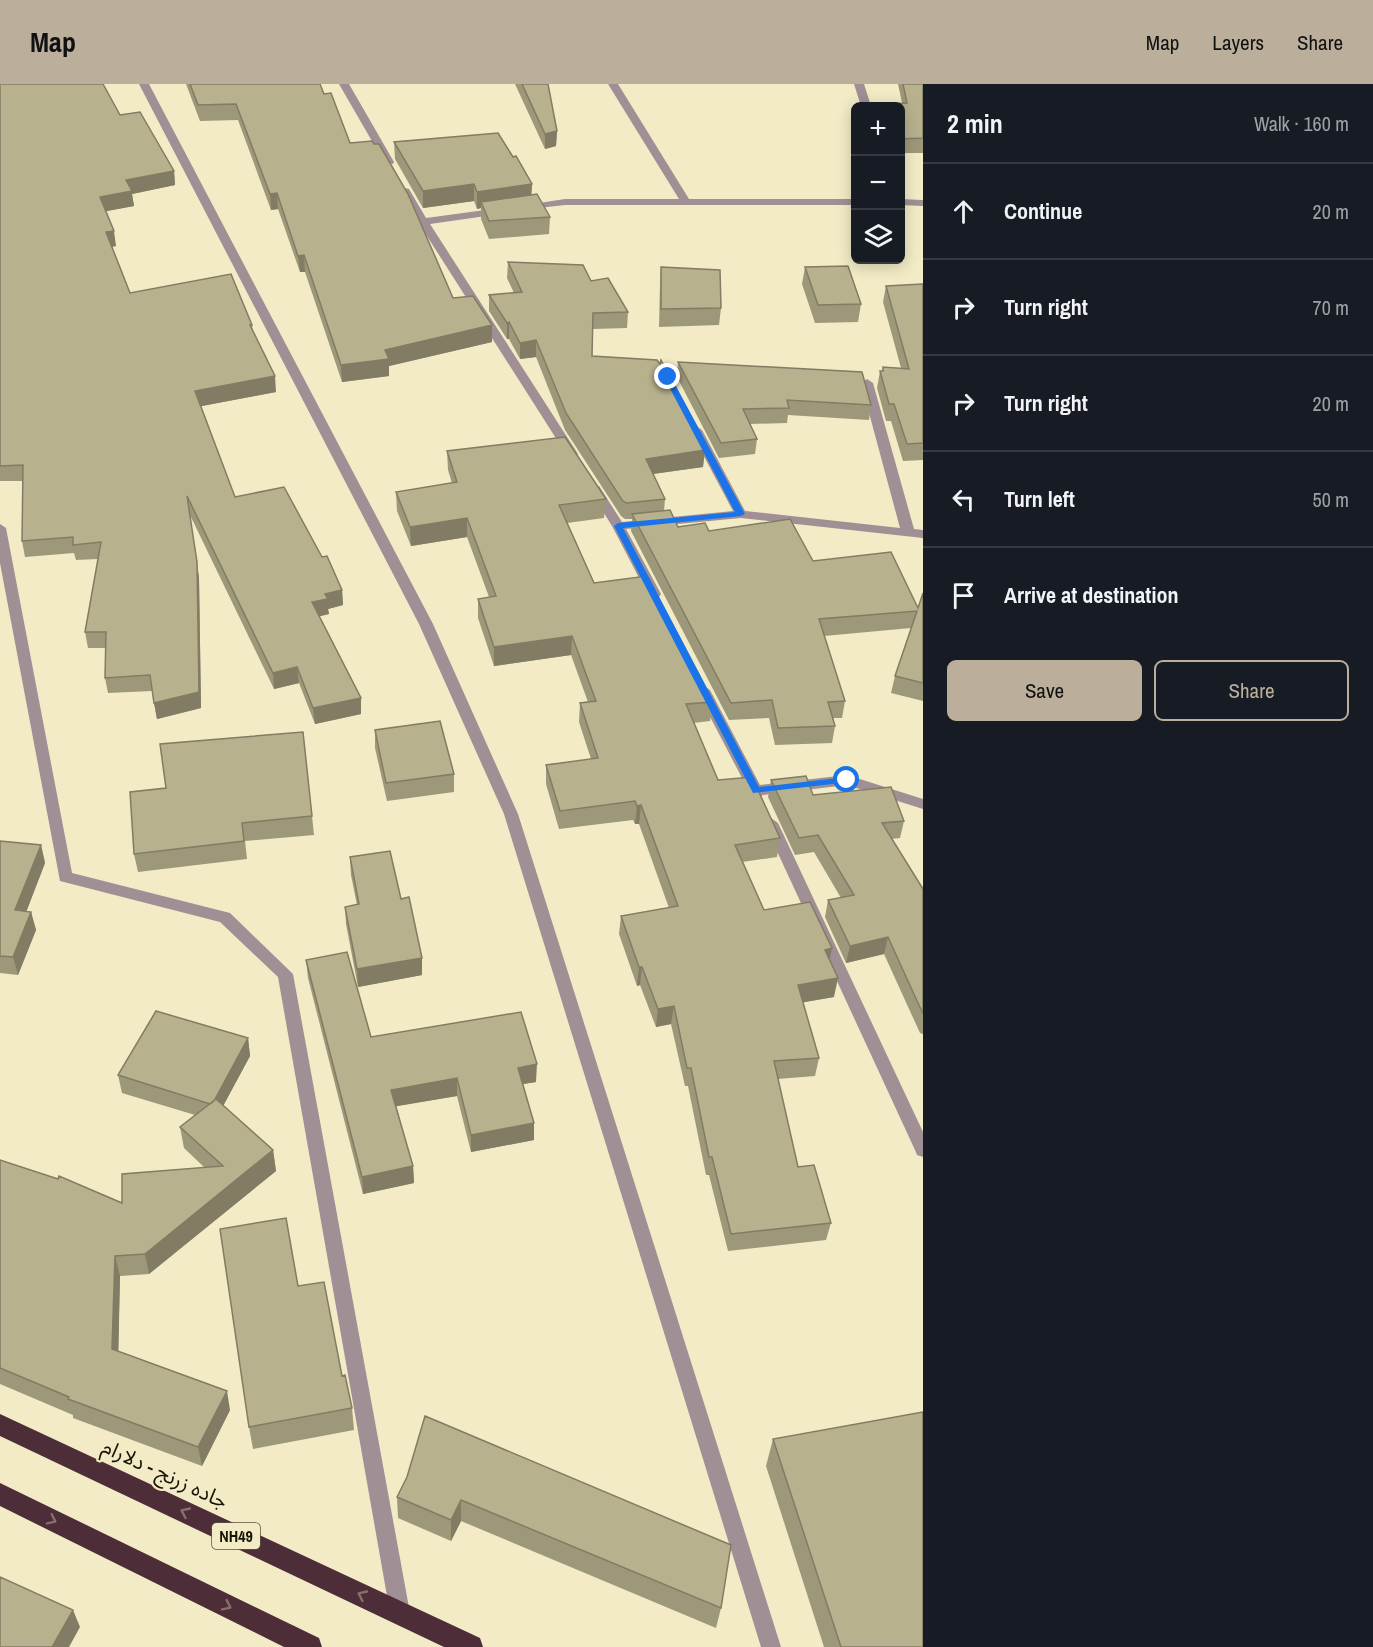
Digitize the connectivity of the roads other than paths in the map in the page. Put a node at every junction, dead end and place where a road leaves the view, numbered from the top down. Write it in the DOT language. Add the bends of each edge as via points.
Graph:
graph roads {
  1 [pos="144,84"];
  2 [pos="344,84"];
  3 [pos="613,84"];
  4 [pos="859,84"];
  5 [pos="865,102"];
  6 [pos="686,202"];
  7 [pos="851,202"];
  8 [pos="905,202"];
  9 [pos="923,203"];
  10 [pos="423,222"];
  11 [pos="867,383"];
  12 [pos="690,419"];
  13 [pos="741,514"];
  14 [pos="618,526"];
  15 [pos="0,528"];
  16 [pos="908,532"];
  17 [pos="923,534"];
  18 [pos="662,611"];
  19 [pos="696,674"];
  20 [pos="761,802"];
  21 [pos="923,804"];
  22 [pos="923,1150"];
  23 [pos="0,1425"];
  24 [pos="0,1494"];
  25 [pos="400,1613"];
  26 [pos="310,1647"];
  27 [pos="471,1647"];
  28 [pos="771,1647"];
  1 -- 28 [label="street" via="426,624 511,814"];
  2 -- 10 [label="street"];
  3 -- 6 [label="street"];
  4 -- 5 [label="street"];
  6 -- 7 [label="street"];
  6 -- 10 [label="street" via="565,202"];
  8 -- 9 [label="street"];
  10 -- 14 [label="street"];
  11 -- 16 [label="street"];
  12 -- 13 [label="street"];
  13 -- 14 [label="street"];
  13 -- 16 [label="street"];
  14 -- 18 [label="street"];
  15 -- 25 [label="street" via="64,877 225,917 285,974"];
  16 -- 17 [label="street"];
  19 -- 20 [label="street"];
  20 -- 21 [label="street" via="847,780"];
  20 -- 22 [label="street"];
  25 -- 23 [label="highway, جاده زرنج - دلارام / NH49, one-way"];
  24 -- 26 [label="highway, one-way"];
  25 -- 27 [label="highway, جاده زرنج - دلارام / NH49"];
}
